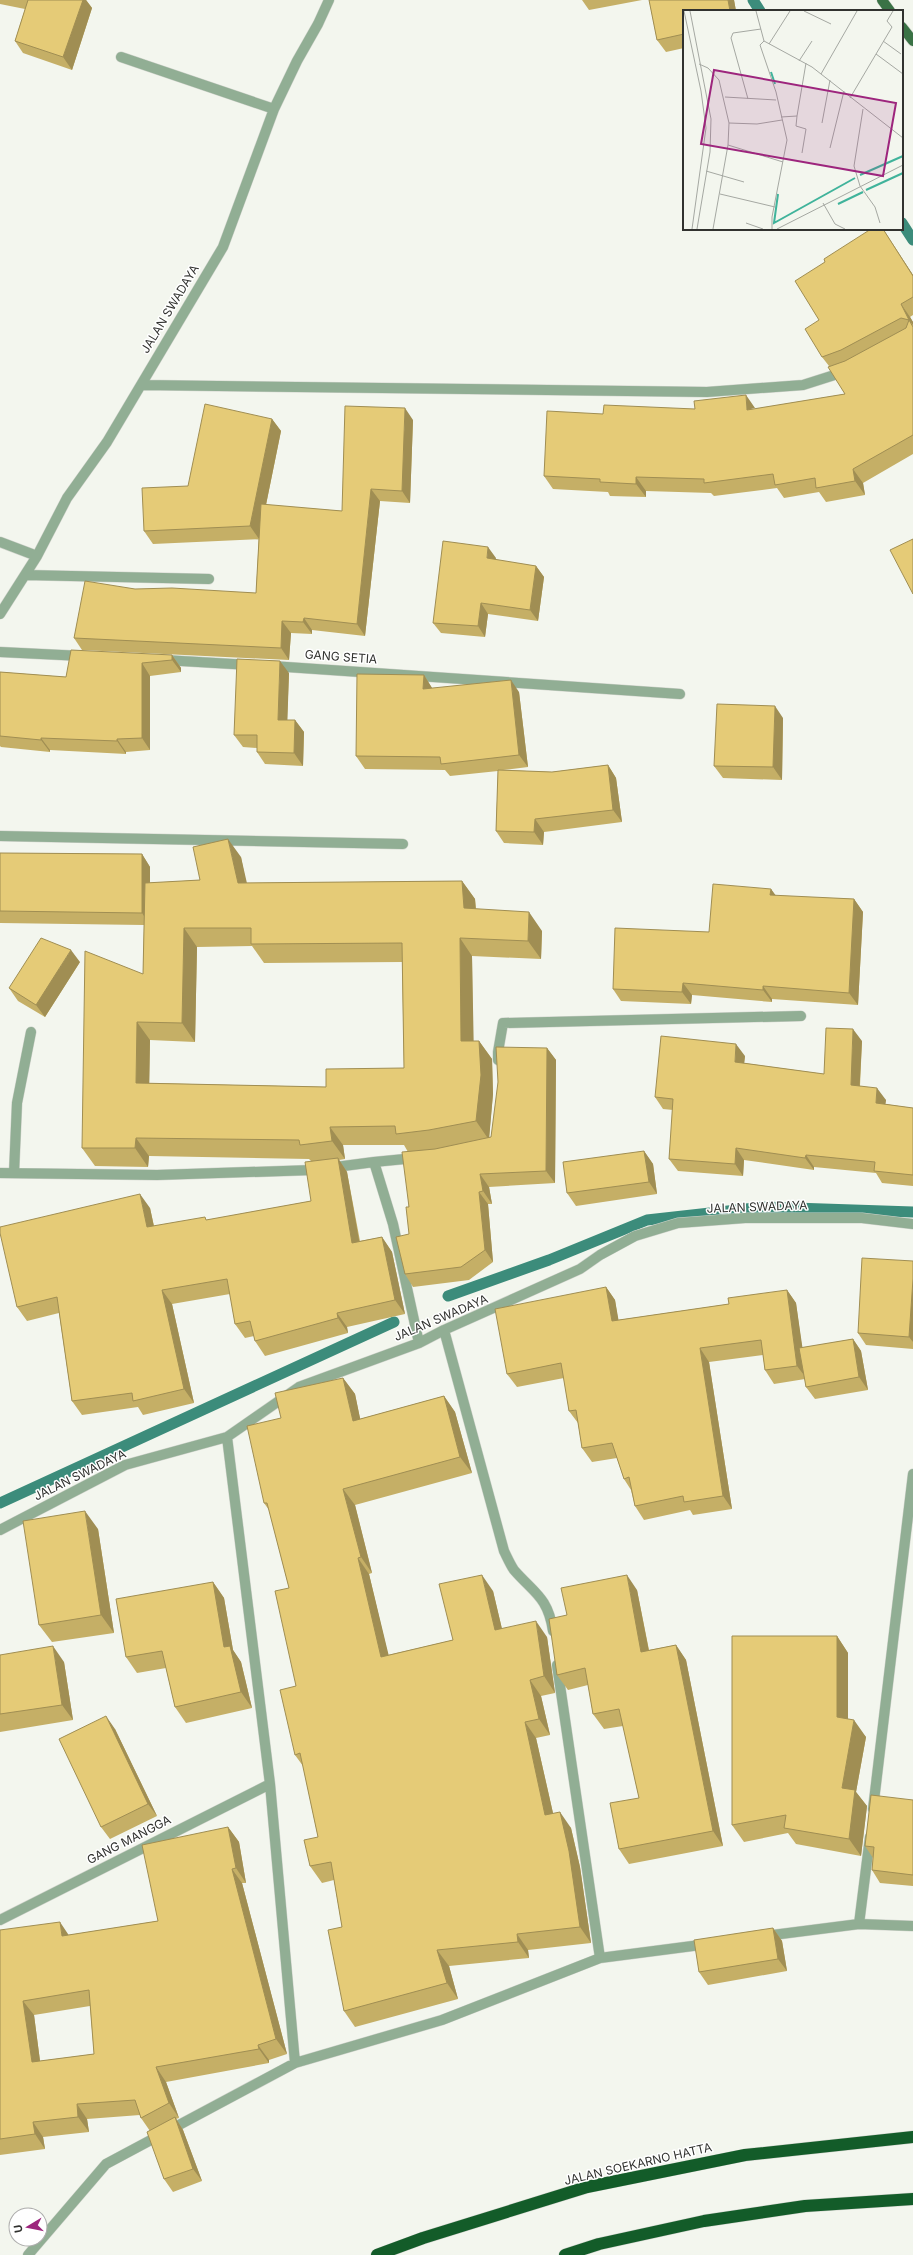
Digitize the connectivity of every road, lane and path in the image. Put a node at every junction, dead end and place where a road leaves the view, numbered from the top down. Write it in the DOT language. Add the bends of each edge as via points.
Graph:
graph roads {
  1 [pos="329,0"];
  2 [pos="882,0"];
  3 [pos="889,10"];
  4 [pos="903,28"];
  5 [pos="913,41"];
  6 [pos="121,57"];
  7 [pos="274,109"];
  8 [pos="859,365"];
  9 [pos="141,384"];
  10 [pos="0,542"];
  11 [pos="37,556"];
  12 [pos="25,575"];
  13 [pos="209,579"];
  14 [pos="0,614"];
  15 [pos="0,652"];
  16 [pos="94,657"];
  17 [pos="150,660"];
  18 [pos="680,694"];
  19 [pos="0,836"];
  20 [pos="403,844"];
  21 [pos="801,1016"];
  22 [pos="31,1032"];
  23 [pos="499,1073"];
  24 [pos="428,1157"];
  25 [pos="374,1162"];
  26 [pos="0,1173"];
  27 [pos="14,1174"];
  28 [pos="913,1224"];
  29 [pos="444,1330"];
  30 [pos="419,1343"];
  31 [pos="227,1437"];
  32 [pos="913,1474"];
  33 [pos="0,1530"];
  34 [pos="554,1642"];
  35 [pos="556,1658"];
  36 [pos="270,1784"];
  37 [pos="0,1920"];
  38 [pos="859,1924"];
  39 [pos="913,1926"];
  40 [pos="757,1937"];
  41 [pos="718,1942"];
  42 [pos="600,1958"];
  43 [pos="295,2063"];
  44 [pos="913,2137"];
  45 [pos="913,2199"];
  46 [pos="28,2255"];
  47 [pos="377,2255"];
  48 [pos="565,2255"];
  1 -- 7 [label="street, JALAN SWADAYA"];
  2 -- 3 [label="main road"];
  4 -- 5 [label="main road"];
  6 -- 7 [label="street"];
  7 -- 9 [label="street, JALAN SWADAYA" via="223,246"];
  8 -- 9 [label="street" via="803,385 707,392"];
  9 -- 11 [label="street, JALAN SWADAYA" via="107,442 67,498"];
  10 -- 11 [label="street"];
  11 -- 12 [label="street, JALAN SWADAYA"];
  12 -- 13 [label="street"];
  12 -- 14 [label="street, JALAN SWADAYA"];
  15 -- 16 [label="street"];
  17 -- 18 [label="street, GANG SETIA" via="338,670"];
  19 -- 20 [label="street"];
  21 -- 23 [label="street" via="503,1023 498,1052"];
  22 -- 27 [label="street" via="17,1103"];
  24 -- 25 [label="street"];
  25 -- 27 [label="street" via="313,1170 156,1175"];
  25 -- 30 [label="street" via="393,1224"];
  26 -- 27 [label="street"];
  28 -- 29 [label="street, JALAN SWADAYA" via="862,1218 745,1218 678,1223 635,1236 580,1269"];
  29 -- 30 [label="street, JALAN SWADAYA"];
  29 -- 34 [label="street" via="504,1550 514,1569 539,1595 551,1619"];
  30 -- 31 [label="street, JALAN SWADAYA" via="299,1387"];
  31 -- 33 [label="street, JALAN SWADAYA" via="125,1465"];
  31 -- 36 [label="street"];
  32 -- 38 [label="street"];
  35 -- 42 [label="street"];
  36 -- 37 [label="street, GANG MANGGA"];
  36 -- 43 [label="street"];
  38 -- 39 [label="street"];
  38 -- 40 [label="street"];
  41 -- 42 [label="street"];
  42 -- 43 [label="street" via="442,2020"];
  43 -- 46 [label="street" via="106,2164"];
  44 -- 47 [label="highway, JALAN SOEKARNO HATTA" via="745,2155 587,2187 423,2238"];
  45 -- 48 [label="highway" via="805,2206 704,2221 599,2244"];
}
